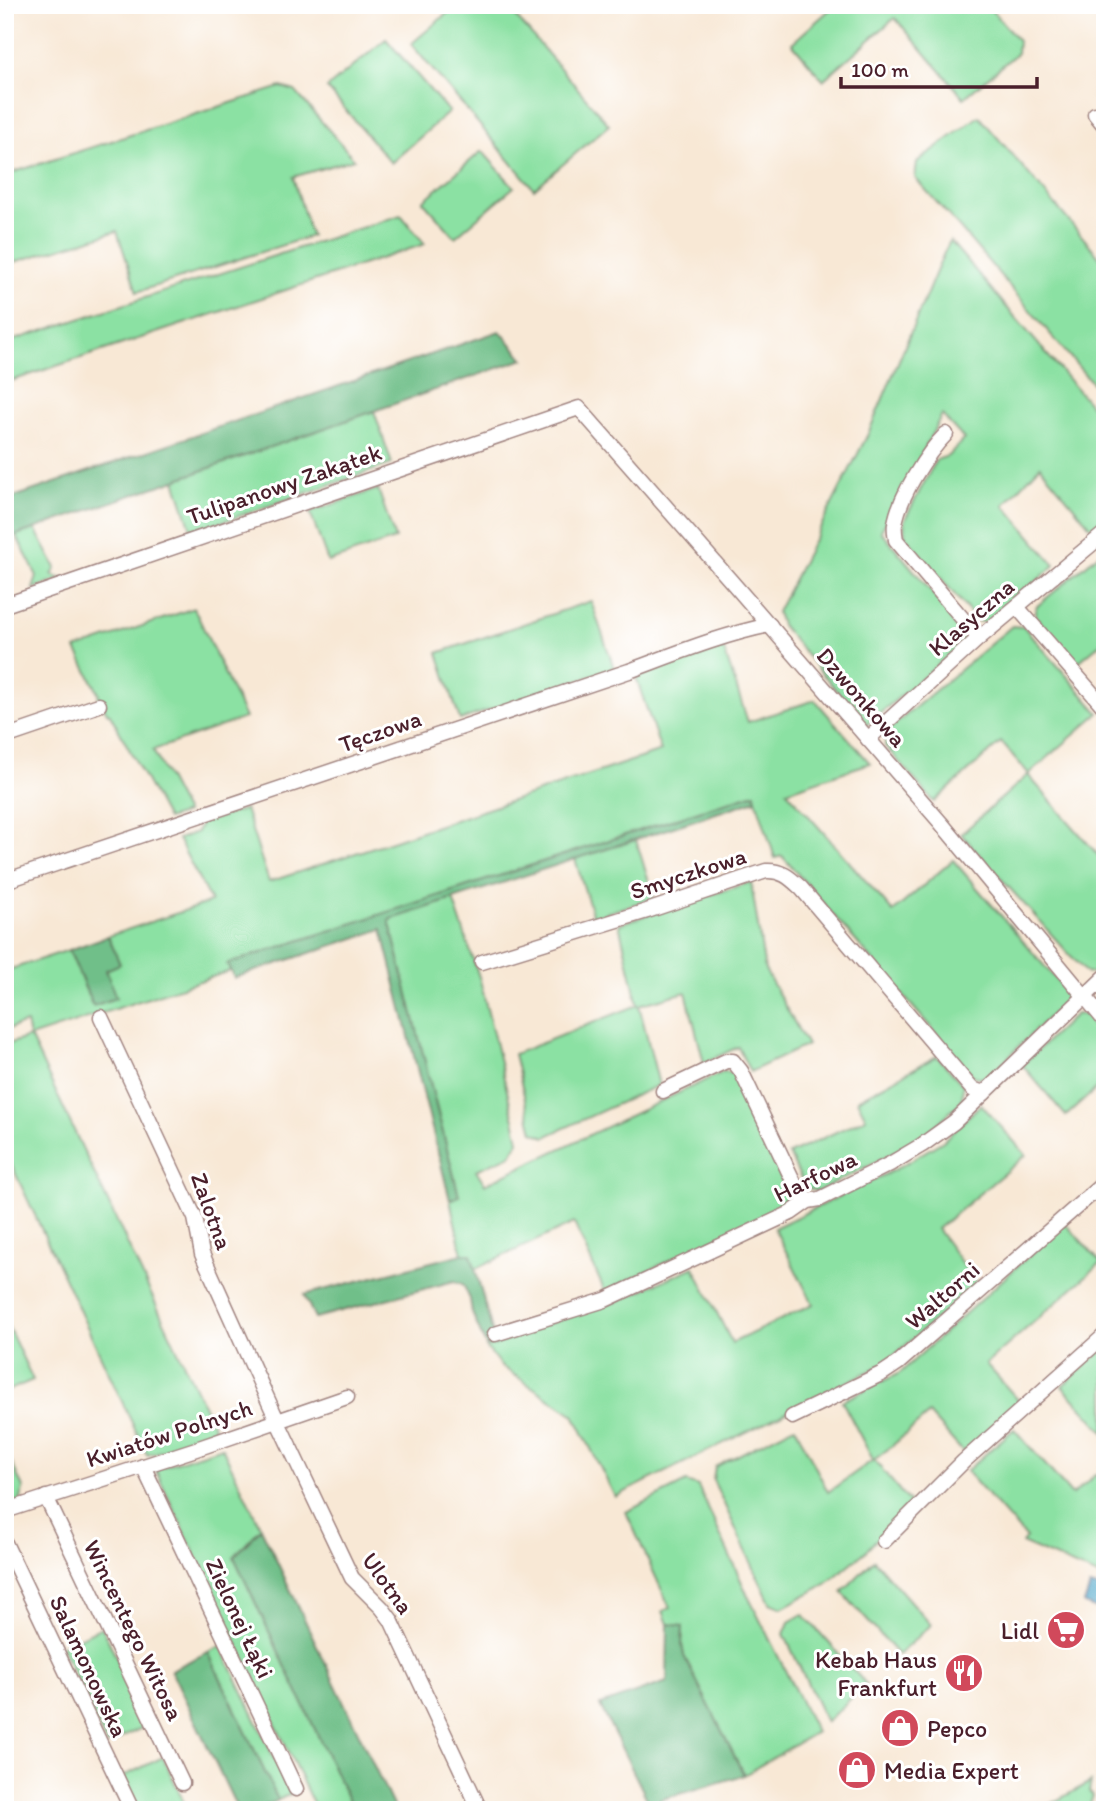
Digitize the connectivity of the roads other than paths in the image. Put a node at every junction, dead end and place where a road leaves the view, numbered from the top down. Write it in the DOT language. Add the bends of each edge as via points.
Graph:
graph roads {
  1 [pos="1095,114"];
  2 [pos="1105,126"];
  3 [pos="579,408"];
  4 [pos="946,434"];
  5 [pos="1105,533"];
  6 [pos="5,605"];
  7 [pos="1017,607"];
  8 [pos="770,625"];
  9 [pos="979,638"];
  10 [pos="99,705"];
  11 [pos="1105,708"];
  12 [pos="5,737"];
  13 [pos="868,738"];
  14 [pos="5,881"];
  15 [pos="482,962"];
  16 [pos="1105,977"];
  17 [pos="1085,996"];
  18 [pos="101,1017"];
  19 [pos="1105,1021"];
  20 [pos="663,1090"];
  21 [pos="984,1093"];
  22 [pos="1105,1182"];
  23 [pos="808,1201"];
  24 [pos="495,1334"];
  25 [pos="1105,1335"];
  26 [pos="347,1398"];
  27 [pos="792,1417"];
  28 [pos="278,1420"];
  29 [pos="143,1466"];
  30 [pos="46,1497"];
  31 [pos="5,1511"];
  32 [pos="884,1541"];
  33 [pos="5,1543"];
  34 [pos="182,1783"];
  35 [pos="296,1789"];
  36 [pos="132,1810"];
  37 [pos="481,1810"];
  1 -- 2 [label="street"];
  3 -- 6 [label="street, Tulipanowy Zakątek"];
  3 -- 8 [label="street, Dzwonkowa"];
  4 -- 9 [label="street" via="902,500 894,526 896,540"];
  5 -- 7 [label="street, Klasyczna"];
  7 -- 9 [label="street, Klasyczna"];
  7 -- 11 [label="street"];
  8 -- 13 [label="street, Dzwonkowa"];
  8 -- 14 [label="street, Tęczowa"];
  9 -- 13 [label="street, Klasyczna"];
  10 -- 12 [label="street"];
  13 -- 17 [label="street, Dzwonkowa"];
  15 -- 21 [label="street, Smyczkowa" via="766,871 778,871 801,888 972,1089"];
  16 -- 17 [label="street, Harfowa"];
  17 -- 19 [label="street, Dzwonkowa"];
  17 -- 21 [label="street, Harfowa"];
  18 -- 28 [label="street, Zalotna" via="195,1218 202,1254"];
  20 -- 23 [label="street" via="733,1061 798,1191"];
  21 -- 23 [label="street, Harfowa" via="954,1122 890,1164"];
  22 -- 27 [label="street, Waltorni" via="898,1363"];
  23 -- 24 [label="street, Harfowa" via="605,1300"];
  25 -- 32 [label="street" via="957,1468"];
  26 -- 28 [label="street, Kwiatów Polnych"];
  28 -- 29 [label="street, Kwiatów Polnych"];
  28 -- 37 [label="street, Ulotna" via="352,1578 391,1620"];
  29 -- 30 [label="street, Kwiatów Polnych"];
  29 -- 35 [label="street, Zielonej Łąki"];
  30 -- 31 [label="street, Kwiatów Polnych"];
  30 -- 34 [label="street, Wincentego Witosa"];
  33 -- 36 [label="street, Salamonowska"];
}
